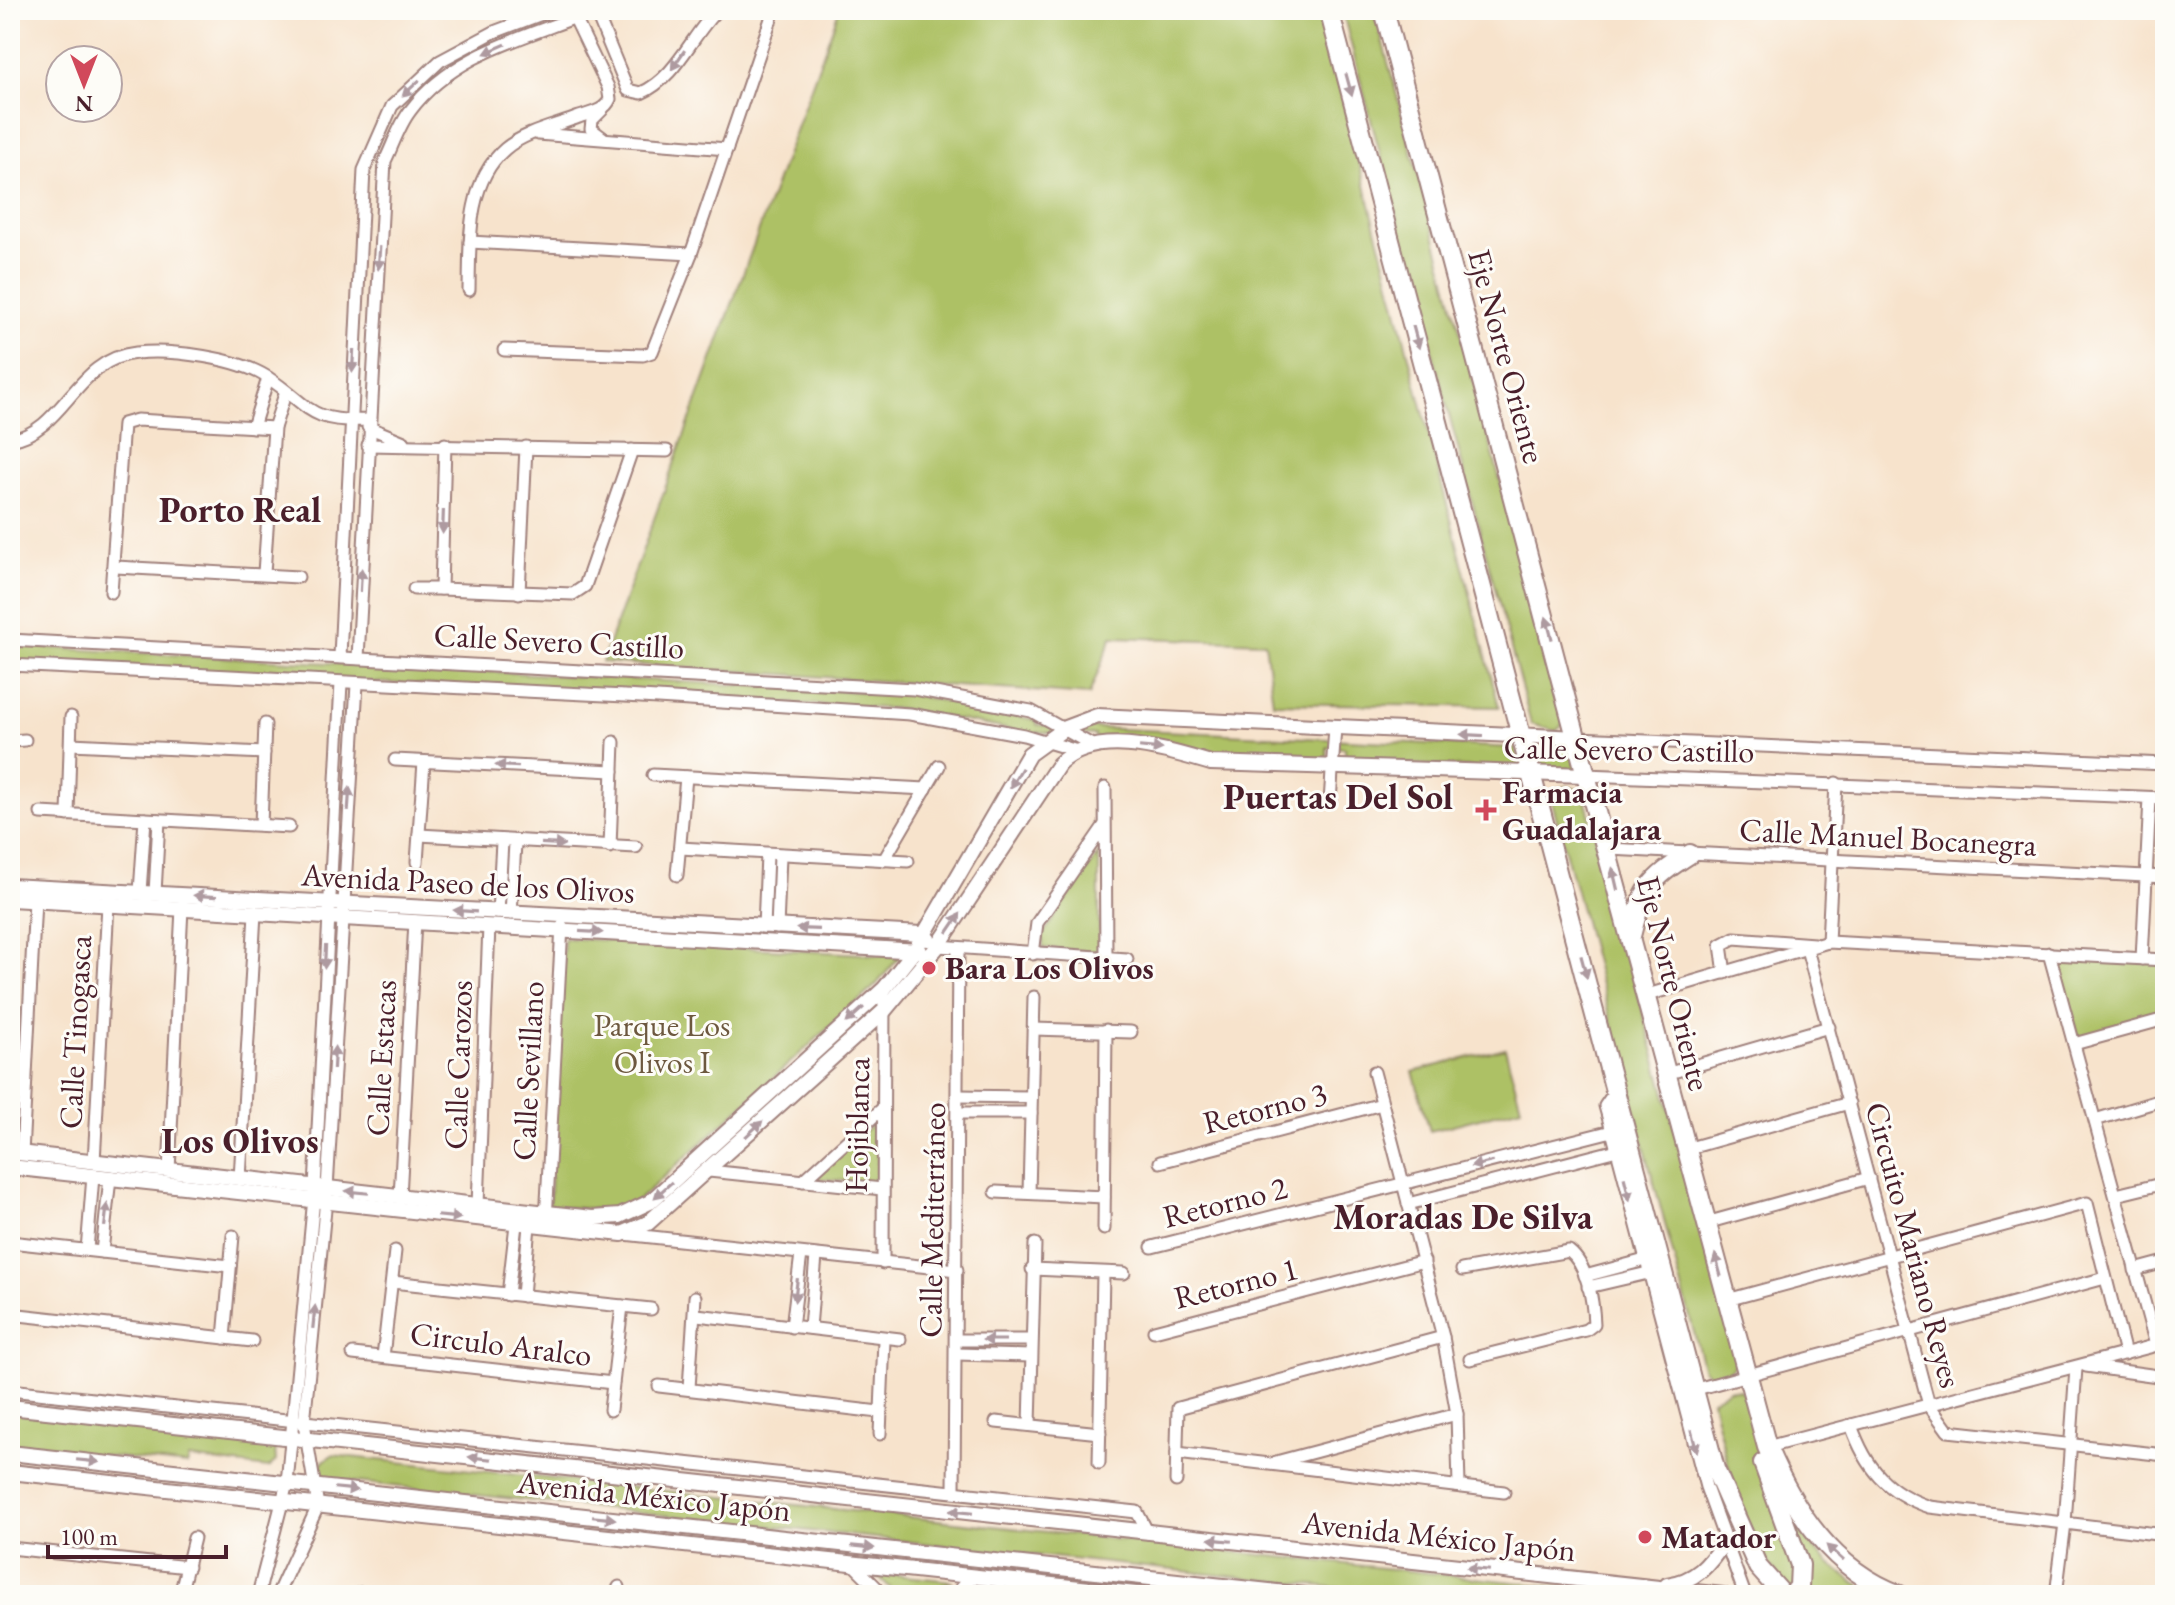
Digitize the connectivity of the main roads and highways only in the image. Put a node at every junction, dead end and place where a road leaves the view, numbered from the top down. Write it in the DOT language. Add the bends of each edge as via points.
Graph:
graph roads {
  1 [pos="1329,10"];
  2 [pos="1384,10"];
  3 [pos="1690,854"];
  4 [pos="1630,942"];
  5 [pos="1663,1324"];
  6 [pos="1681,1338"];
  7 [pos="1767,1447"];
  8 [pos="1706,1487"];
  9 [pos="1728,1498"];
  10 [pos="1783,1595"];
  11 [pos="1792,1595"];
  12 [pos="1900,1595"];
  1 -- 6 [label="main road, one-way"];
  4 -- 2 [label="main road, Eje Norte Oriente, one-way"];
  3 -- 4 [label="main road" via="1654,877 1639,905"];
  7 -- 4 [label="main road, Eje Norte Oriente, one-way"];
  5 -- 6 [label="main road"];
  6 -- 9 [label="main road" via="1688,1391"];
  7 -- 11 [label="main road" via="1762,1461 1800,1565 1799,1587"];
  12 -- 7 [label="main road, Eje Norte Oriente, one-way" via="1832,1553 1788,1496"];
  8 -- 9 [label="main road"];
  9 -- 10 [label="main road" via="1758,1567"];
}
